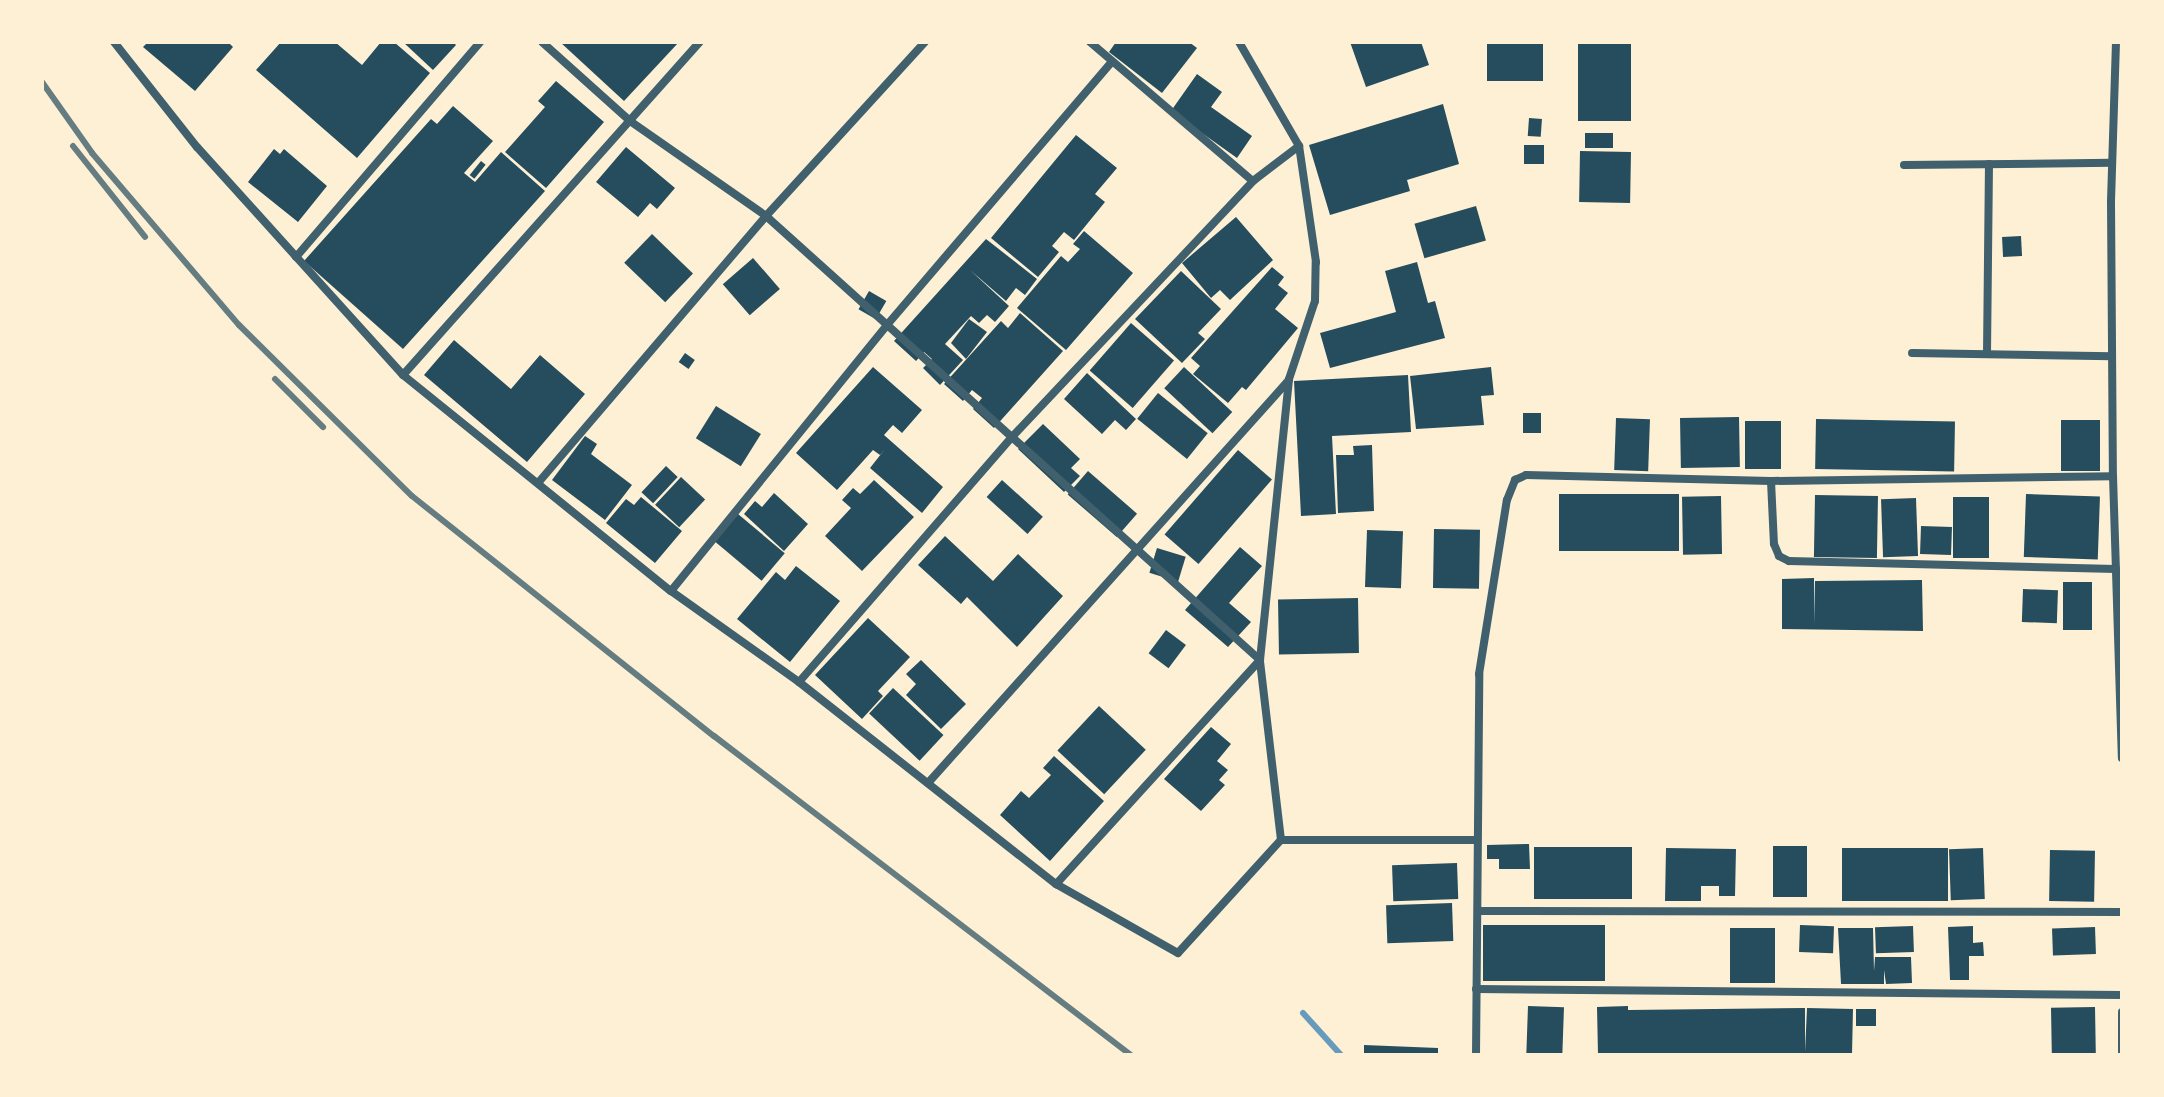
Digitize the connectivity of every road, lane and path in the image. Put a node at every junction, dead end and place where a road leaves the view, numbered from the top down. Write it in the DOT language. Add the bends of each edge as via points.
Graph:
graph roads {
  1 [pos="114,42"];
  2 [pos="480,42"];
  3 [pos="542,42"];
  4 [pos="700,42"];
  5 [pos="925,42"];
  6 [pos="1090,42"];
  7 [pos="1239,42"];
  8 [pos="2116,42"];
  9 [pos="1112,62"];
  10 [pos="2118,87"];
  11 [pos="630,121"];
  12 [pos="1299,146"];
  13 [pos="2112,163"];
  14 [pos="1989,164"];
  15 [pos="1904,165"];
  16 [pos="1253,181"];
  17 [pos="2111,202"];
  18 [pos="2122,202"];
  19 [pos="766,216"];
  20 [pos="296,257"];
  21 [pos="887,325"];
  22 [pos="1912,353"];
  23 [pos="1987,354"];
  24 [pos="2112,356"];
  25 [pos="403,375"];
  26 [pos="1289,379"];
  27 [pos="1012,437"];
  28 [pos="2113,476"];
  29 [pos="1771,481"];
  30 [pos="538,483"];
  31 [pos="1136,549"];
  32 [pos="2116,569"];
  33 [pos="671,591"];
  34 [pos="1260,660"];
  35 [pos="799,682"];
  36 [pos="2122,758"];
  37 [pos="928,783"];
  38 [pos="1281,840"];
  39 [pos="1477,840"];
  40 [pos="1056,884"];
  41 [pos="1480,911"];
  42 [pos="2122,912"];
  43 [pos="1476,989"];
  44 [pos="2122,995"];
  45 [pos="2122,1012"];
  46 [pos="1476,1055"];
  47 [pos="2122,1055"];
  1 -- 20 [label="street" via="197,147"];
  2 -- 20 [label="street"];
  3 -- 11 [label="street"];
  4 -- 11 [label="street"];
  5 -- 19 [label="street"];
  6 -- 9 [label="street"];
  7 -- 12 [label="street"];
  8 -- 10 [label="street"];
  9 -- 16 [label="street"];
  9 -- 21 [label="street"];
  10 -- 13 [label="street"];
  11 -- 19 [label="street"];
  11 -- 25 [label="street"];
  12 -- 16 [label="street"];
  12 -- 26 [label="street" via="1316,262 1315,301"];
  13 -- 14 [label="street"];
  13 -- 17 [label="street"];
  14 -- 15 [label="street"];
  14 -- 23 [label="street"];
  16 -- 27 [label="street"];
  17 -- 18 [label="street"];
  17 -- 24 [label="street"];
  19 -- 21 [label="street"];
  19 -- 30 [label="street"];
  20 -- 25 [label="street"];
  21 -- 27 [label="street"];
  21 -- 33 [label="street"];
  22 -- 23 [label="street"];
  23 -- 24 [label="street"];
  24 -- 28 [label="street"];
  25 -- 30 [label="street"];
  26 -- 31 [label="street"];
  26 -- 34 [label="street"];
  27 -- 31 [label="street"];
  27 -- 35 [label="street"];
  28 -- 29 [label="street"];
  28 -- 32 [label="street"];
  29 -- 32 [label="street" via="1774,544 1779,556 1789,561"];
  29 -- 39 [label="street" via="1526,475 1515,480 1507,500 1479,674"];
  30 -- 33 [label="street"];
  31 -- 34 [label="street"];
  31 -- 37 [label="street"];
  32 -- 36 [label="street"];
  33 -- 35 [label="street"];
  34 -- 38 [label="street"];
  34 -- 40 [label="street"];
  35 -- 37 [label="street"];
  37 -- 40 [label="street"];
  38 -- 39 [label="street"];
  38 -- 40 [label="street" via="1178,953"];
  39 -- 41 [label="street"];
  41 -- 42 [label="street"];
  41 -- 43 [label="street"];
  43 -- 44 [label="street"];
  43 -- 46 [label="street"];
  45 -- 47 [label="street"];
}
